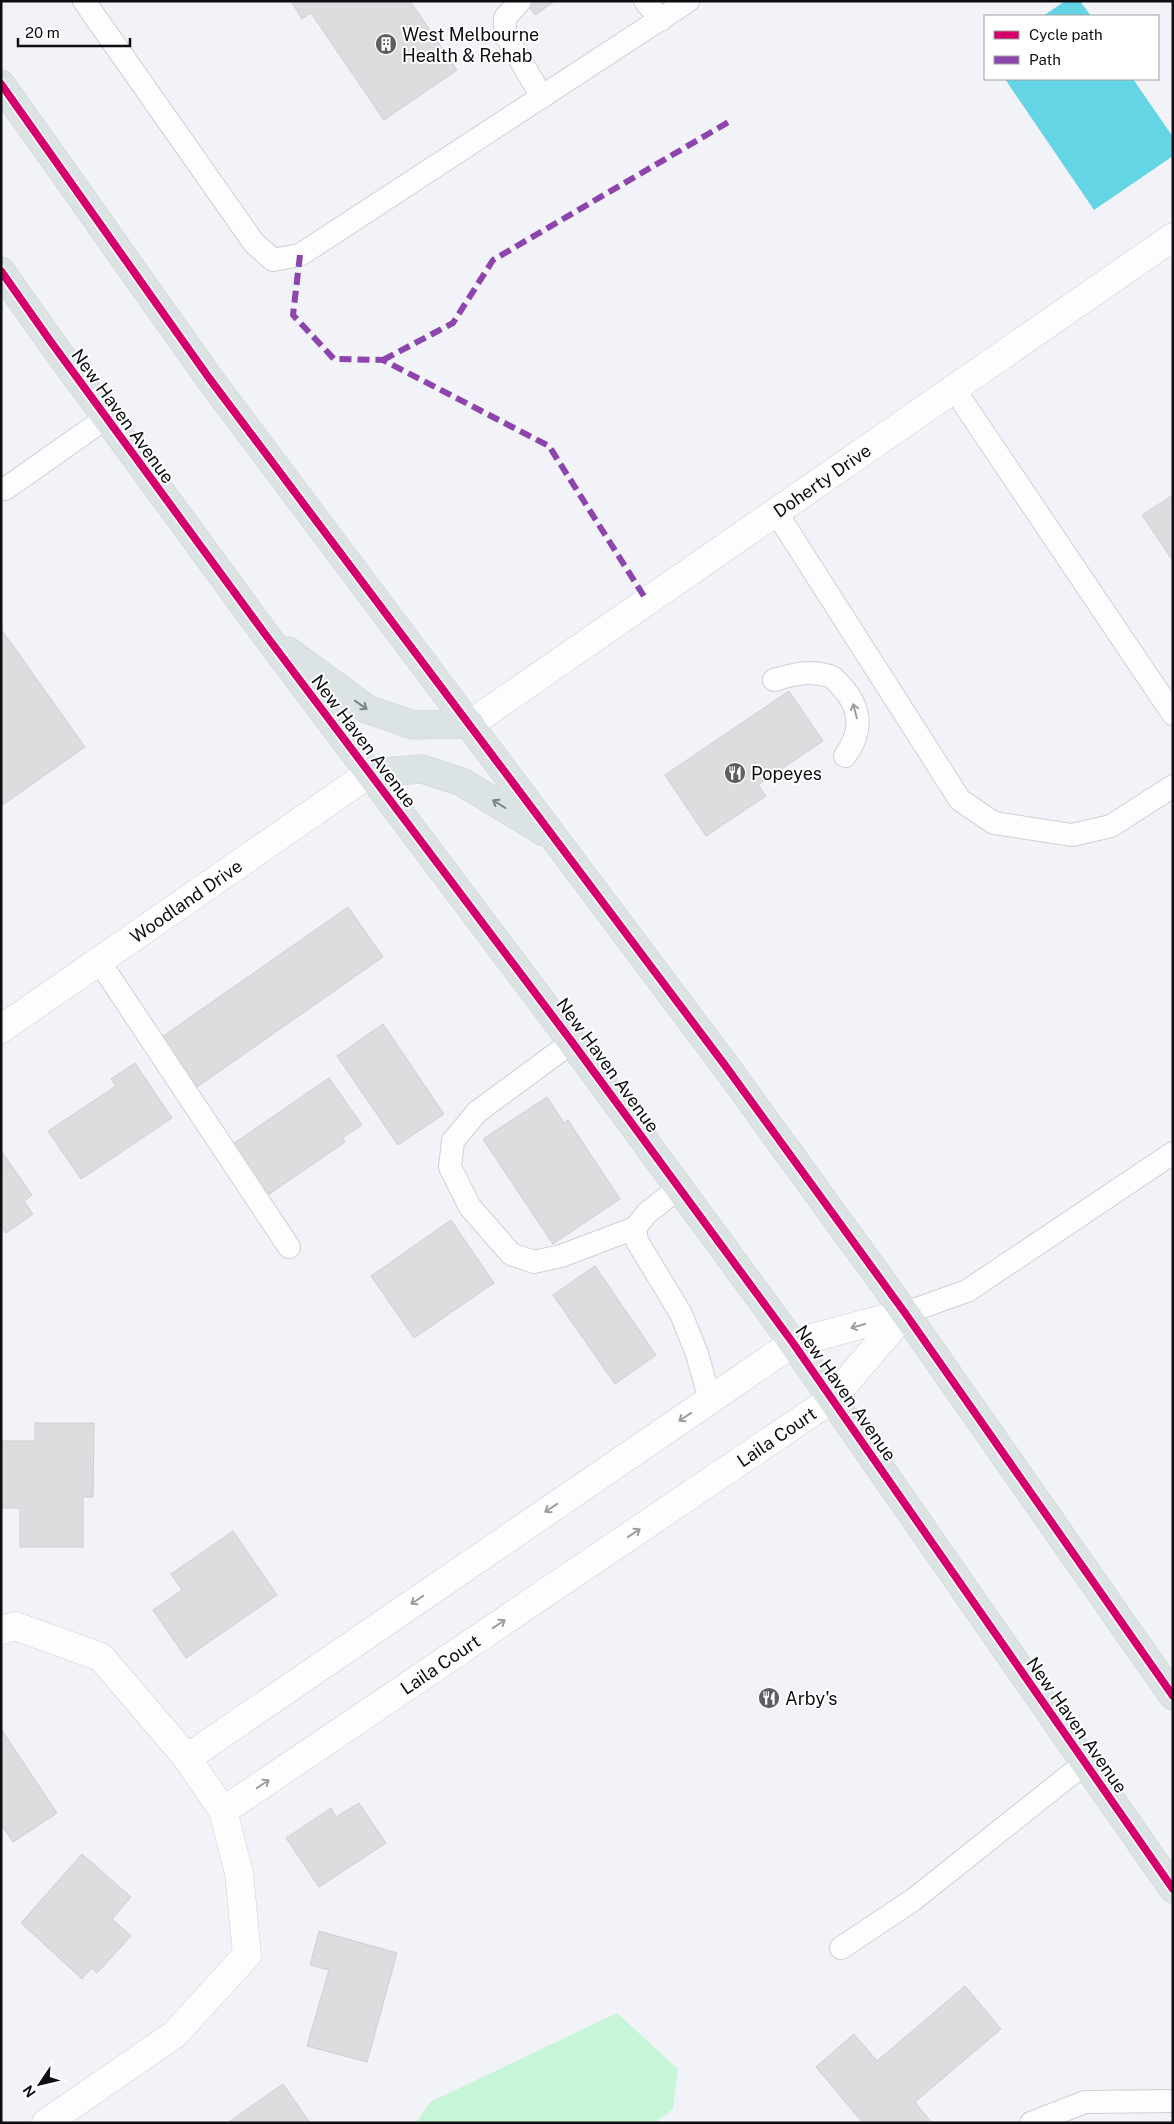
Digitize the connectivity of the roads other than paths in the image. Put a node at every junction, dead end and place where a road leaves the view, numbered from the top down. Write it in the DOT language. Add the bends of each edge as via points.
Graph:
graph roads {
  1 [pos="84,1"];
  2 [pos="520,1"];
  3 [pos="645,1"];
  4 [pos="688,1"];
  5 [pos="660,20"];
  6 [pos="1,84"];
  7 [pos="542,97"];
  8 [pos="1173,237"];
  9 [pos="1,271"];
  10 [pos="954,389"];
  11 [pos="106,418"];
  12 [pos="6,488"];
  13 [pos="776,512"];
  14 [pos="265,634"];
  15 [pos="774,680"];
  16 [pos="1173,714"];
  17 [pos="470,724"];
  18 [pos="845,756"];
  19 [pos="370,774"];
  20 [pos="1173,786"];
  21 [pos="556,839"];
  22 [pos="99,961"];
  23 [pos="1,1029"];
  24 [pos="572,1042"];
  25 [pos="1173,1153"];
  26 [pos="679,1188"];
  27 [pos="635,1228"];
  28 [pos="289,1247"];
  29 [pos="905,1313"];
  30 [pos="793,1343"];
  31 [pos="713,1398"];
  32 [pos="832,1399"];
  33 [pos="1,1630"];
  34 [pos="1173,1696"];
  35 [pos="186,1758"];
  36 [pos="1085,1763"];
  37 [pos="223,1811"];
  38 [pos="1173,1889"];
  39 [pos="841,1948"];
  40 [pos="1173,2102"];
  41 [pos="46,2123"];
  42 [pos="1031,2123"];
  1 -- 7 [label="lane" via="254,243 273,260 300,255"];
  2 -- 7 [label="lane" via="505,18 505,34"];
  3 -- 5 [label="lane"];
  4 -- 5 [label="lane"];
  5 -- 7 [label="lane"];
  6 -- 17 [label="main road" via="209,378"];
  8 -- 10 [label="street, Doherty Drive"];
  9 -- 11 [label="main road, New Haven Avenue"];
  10 -- 13 [label="street, Doherty Drive"];
  10 -- 16 [label="lane"];
  11 -- 12 [label="lane"];
  11 -- 14 [label="main road, New Haven Avenue"];
  13 -- 17 [label="street, Doherty Drive"];
  13 -- 20 [label="lane" via="960,800 994,823 1072,835 1111,826"];
  14 -- 17 [label="main road, one-way" via="367,709 413,724"];
  14 -- 19 [label="main road, New Haven Avenue"];
  18 -- 15 [label="lane, one-way" via="858,729 856,710 848,694 832,677 802,672"];
  17 -- 21 [label="main road"];
  21 -- 19 [label="main road, one-way" via="462,782 422,769"];
  19 -- 22 [label="street, Woodland Drive"];
  19 -- 24 [label="main road, New Haven Avenue"];
  21 -- 29 [label="main road"];
  22 -- 23 [label="street, Woodland Drive"];
  22 -- 28 [label="lane"];
  24 -- 26 [label="main road, New Haven Avenue"];
  24 -- 27 [label="lane" via="477,1112 452,1141 450,1167 470,1206 511,1254 518,1257 534,1262 560,1256"];
  25 -- 29 [label="lane" via="967,1291"];
  26 -- 27 [label="lane" via="647,1213"];
  26 -- 30 [label="main road, New Haven Avenue"];
  27 -- 31 [label="lane" via="636,1241 681,1314"];
  29 -- 30 [label="street, one-way"];
  29 -- 32 [label="street, Laila Court"];
  29 -- 34 [label="main road"];
  30 -- 31 [label="street"];
  30 -- 32 [label="main road, New Haven Avenue"];
  31 -- 35 [label="street, one-way"];
  32 -- 36 [label="main road, New Haven Avenue"];
  37 -- 32 [label="street, Laila Court, one-way"];
  33 -- 35 [label="street" via="15,1626 101,1657"];
  35 -- 37 [label="street"];
  36 -- 38 [label="main road, New Haven Avenue"];
  36 -- 39 [label="lane" via="913,1900"];
  37 -- 41 [label="street" via="239,1873 247,1955 175,2034"];
  40 -- 42 [label="lane" via="1085,2102"];
}
